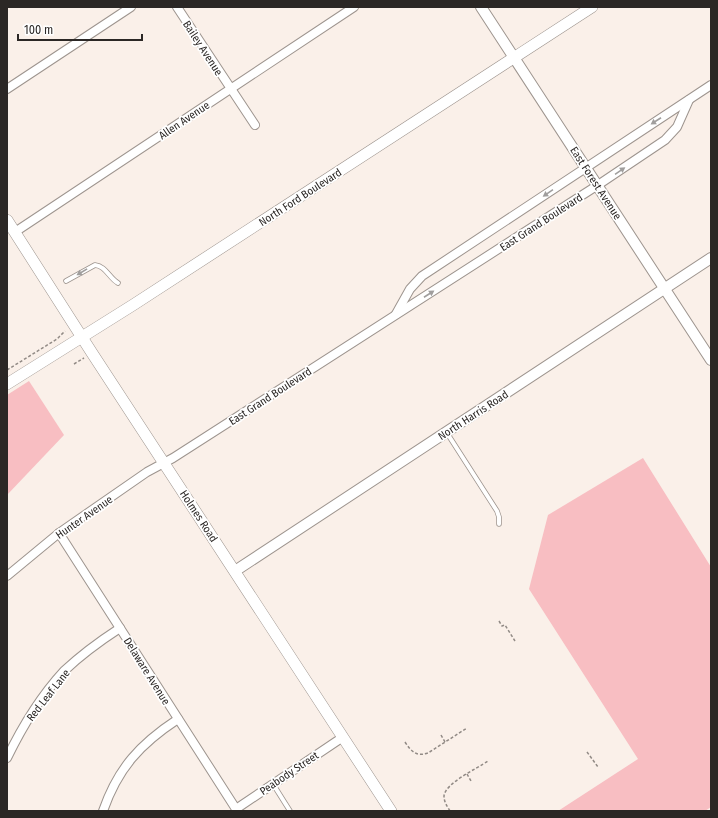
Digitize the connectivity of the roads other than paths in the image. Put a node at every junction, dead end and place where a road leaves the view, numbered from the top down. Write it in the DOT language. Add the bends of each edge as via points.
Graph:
graph roads {
  1 [pos="131,7"];
  2 [pos="177,7"];
  3 [pos="354,7"];
  4 [pos="481,7"];
  5 [pos="592,7"];
  6 [pos="514,59"];
  7 [pos="711,85"];
  8 [pos="7,89"];
  9 [pos="230,89"];
  10 [pos="689,100"];
  11 [pos="255,126"];
  12 [pos="586,167"];
  13 [pos="598,185"];
  14 [pos="7,220"];
  15 [pos="15,232"];
  16 [pos="711,258"];
  17 [pos="66,281"];
  18 [pos="118,283"];
  19 [pos="664,289"];
  20 [pos="396,316"];
  21 [pos="83,337"];
  22 [pos="711,360"];
  23 [pos="7,384"];
  24 [pos="446,432"];
  25 [pos="165,463"];
  26 [pos="499,524"];
  27 [pos="59,533"];
  28 [pos="235,571"];
  29 [pos="7,576"];
  30 [pos="120,628"];
  31 [pos="178,719"];
  32 [pos="343,737"];
  33 [pos="7,758"];
  34 [pos="272,784"];
  35 [pos="236,809"];
  36 [pos="103,811"];
  37 [pos="290,811"];
  38 [pos="391,811"];
  1 -- 8 [label="street"];
  2 -- 9 [label="street, Bailey Avenue"];
  3 -- 9 [label="street, Allen Avenue"];
  4 -- 6 [label="street, East Forest Avenue"];
  5 -- 6 [label="main road, North Ford Boulevard"];
  6 -- 12 [label="street, East Forest Avenue"];
  6 -- 21 [label="main road, North Ford Boulevard"];
  7 -- 10 [label="street, East Grand Boulevard"];
  9 -- 11 [label="street, Bailey Avenue"];
  9 -- 15 [label="street, Allen Avenue"];
  10 -- 12 [label="street, East Grand Boulevard, one-way"];
  13 -- 10 [label="street, East Grand Boulevard, one-way" via="665,140 677,126"];
  12 -- 13 [label="street, East Forest Avenue"];
  12 -- 20 [label="street, East Grand Boulevard, one-way" via="422,276 410,289"];
  13 -- 19 [label="street, East Forest Avenue"];
  20 -- 13 [label="street, East Grand Boulevard, one-way"];
  14 -- 15 [label="main road, Holmes Road"];
  15 -- 21 [label="main road, Holmes Road"];
  16 -- 19 [label="street, North Harris Road"];
  18 -- 17 [label="lane, one-way" via="98,265"];
  19 -- 22 [label="street, East Forest Avenue"];
  19 -- 24 [label="street, North Harris Road"];
  20 -- 25 [label="street, East Grand Boulevard"];
  21 -- 23 [label="main road, North Ford Boulevard"];
  21 -- 25 [label="main road, Holmes Road"];
  24 -- 26 [label="lane" via="497,511"];
  24 -- 28 [label="street, North Harris Road"];
  25 -- 27 [label="street, Hunter Avenue"];
  25 -- 28 [label="main road, Holmes Road"];
  27 -- 29 [label="street, Hunter Avenue"];
  27 -- 30 [label="street, Delaware Avenue"];
  28 -- 32 [label="main road, Holmes Road"];
  30 -- 31 [label="street, Delaware Avenue"];
  30 -- 33 [label="street, Red Leaf Lane" via="64,671 34,709"];
  31 -- 35 [label="street, Delaware Avenue"];
  31 -- 36 [label="street" via="149,740 129,761 114,783"];
  32 -- 34 [label="street, Peabody Street"];
  32 -- 38 [label="main road, Holmes Road"];
  34 -- 35 [label="street, Peabody Street"];
  34 -- 37 [label="lane"];
}
